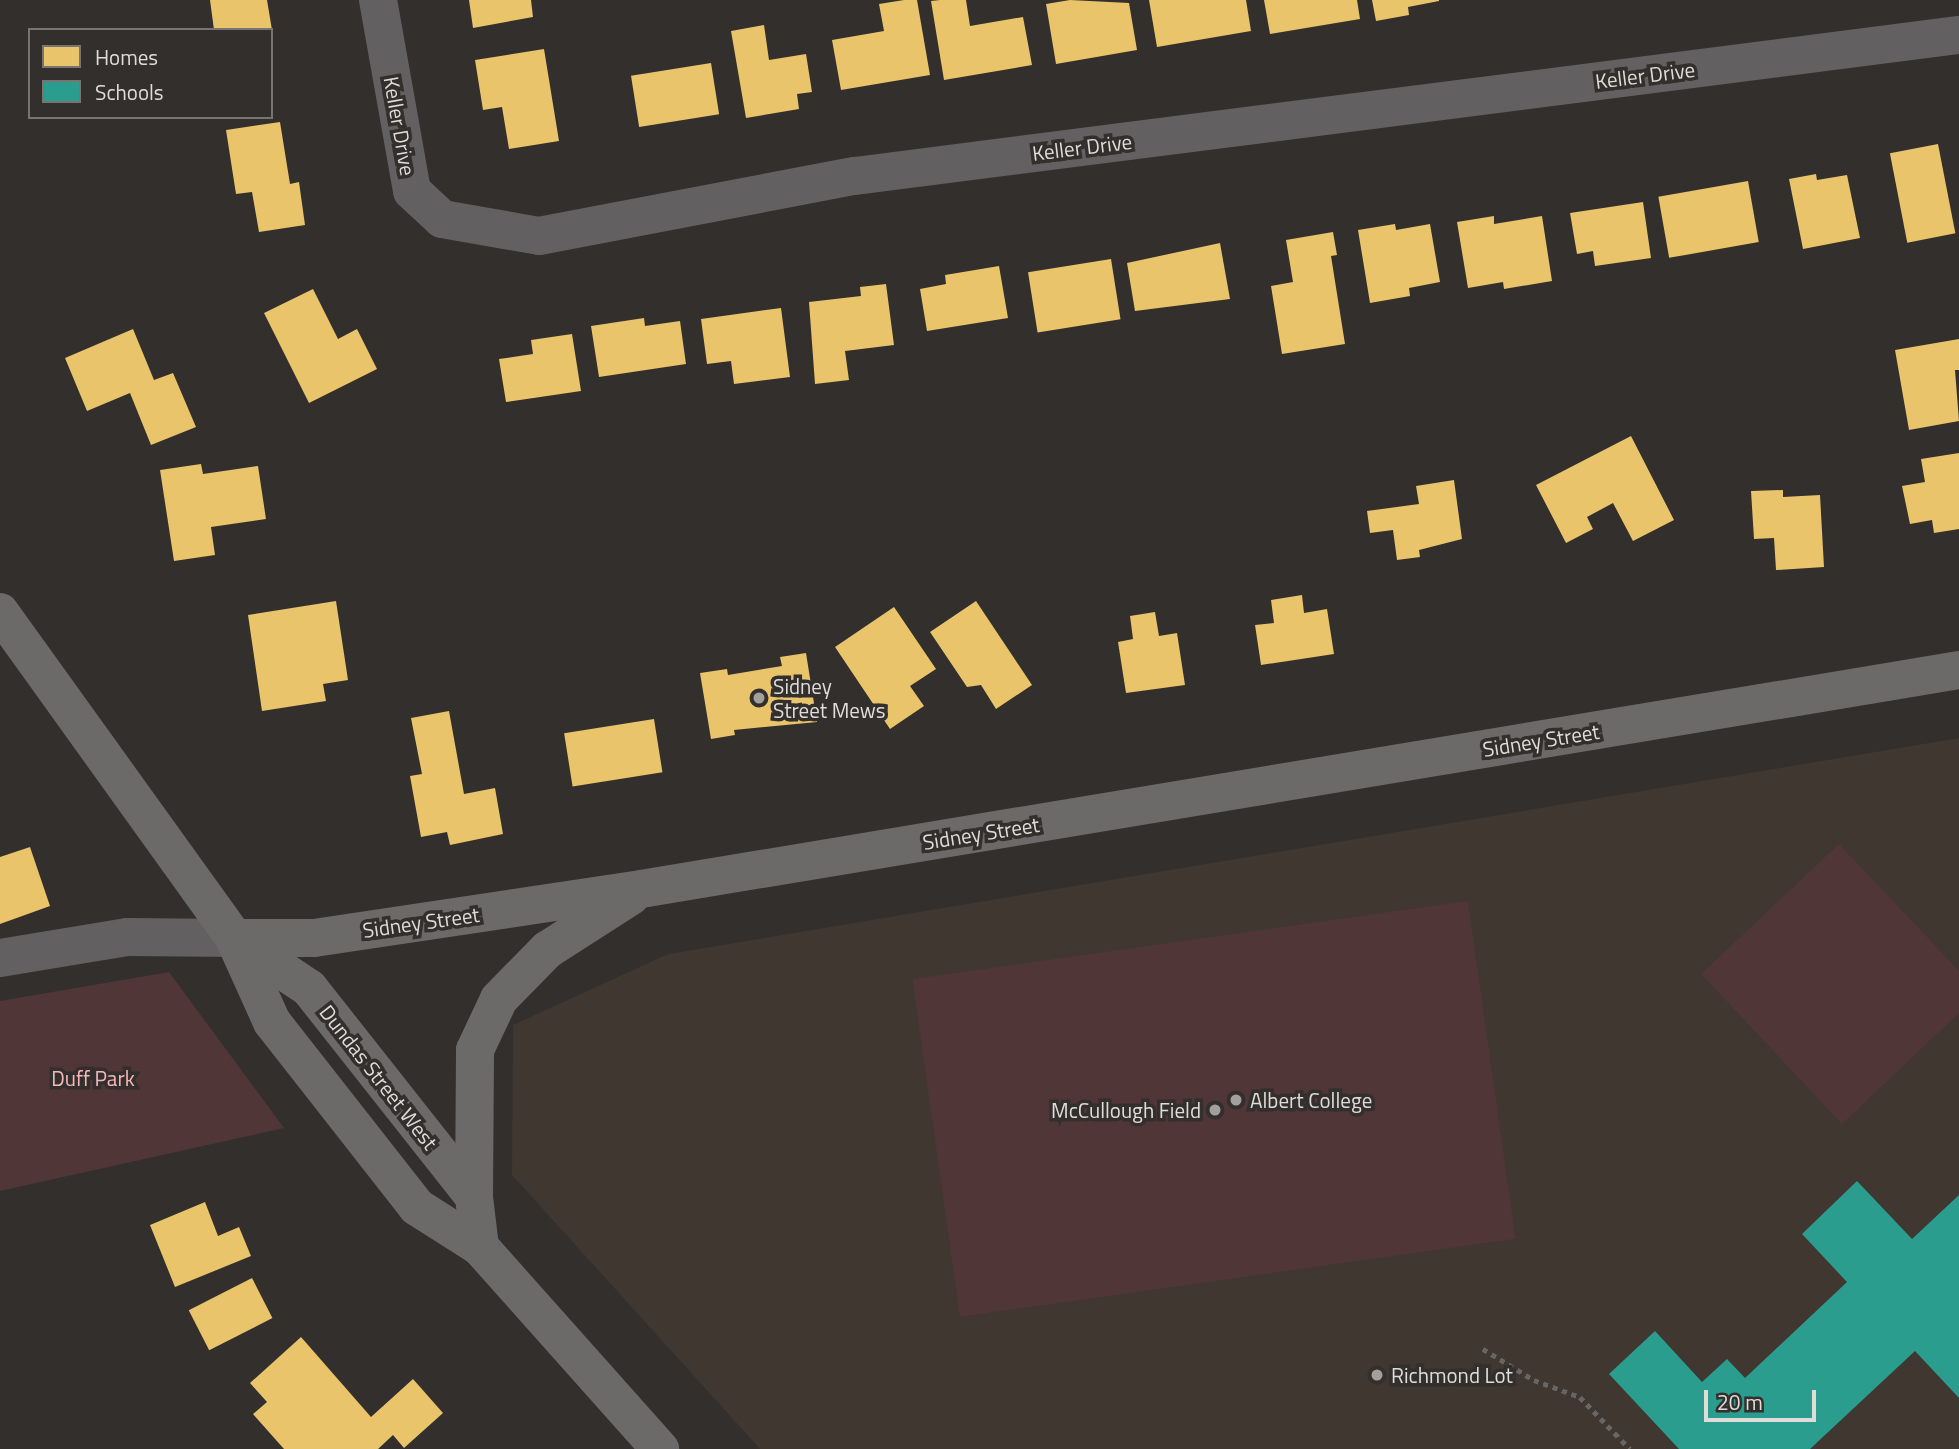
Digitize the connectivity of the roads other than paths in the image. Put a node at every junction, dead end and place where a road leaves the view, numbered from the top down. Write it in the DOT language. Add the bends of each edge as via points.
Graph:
graph roads {
  1 [pos="378,0"];
  2 [pos="1959,35"];
  3 [pos="0,612"];
  4 [pos="1959,670"];
  5 [pos="641,889"];
  6 [pos="234,938"];
  7 [pos="0,958"];
  8 [pos="474,1197"];
  9 [pos="481,1247"];
  10 [pos="660,1449"];
  1 -- 2 [label="street, Keller Drive" via="412,191 442,219 539,236 855,176"];
  3 -- 6 [label="main road, Dundas Street West"];
  4 -- 5 [label="main road, Sidney Street"];
  5 -- 6 [label="main road, Sidney Street" via="314,938"];
  5 -- 8 [label="main road" via="547,950 499,999 475,1050"];
  6 -- 7 [label="street, Sidney Street" via="127,937"];
  6 -- 8 [label="main road, Dundas Street West" via="309,988"];
  6 -- 9 [label="main road, Dundas Street West" via="272,1021 417,1207"];
  8 -- 9 [label="main road"];
  9 -- 10 [label="main road, Dundas Street West"];
}
